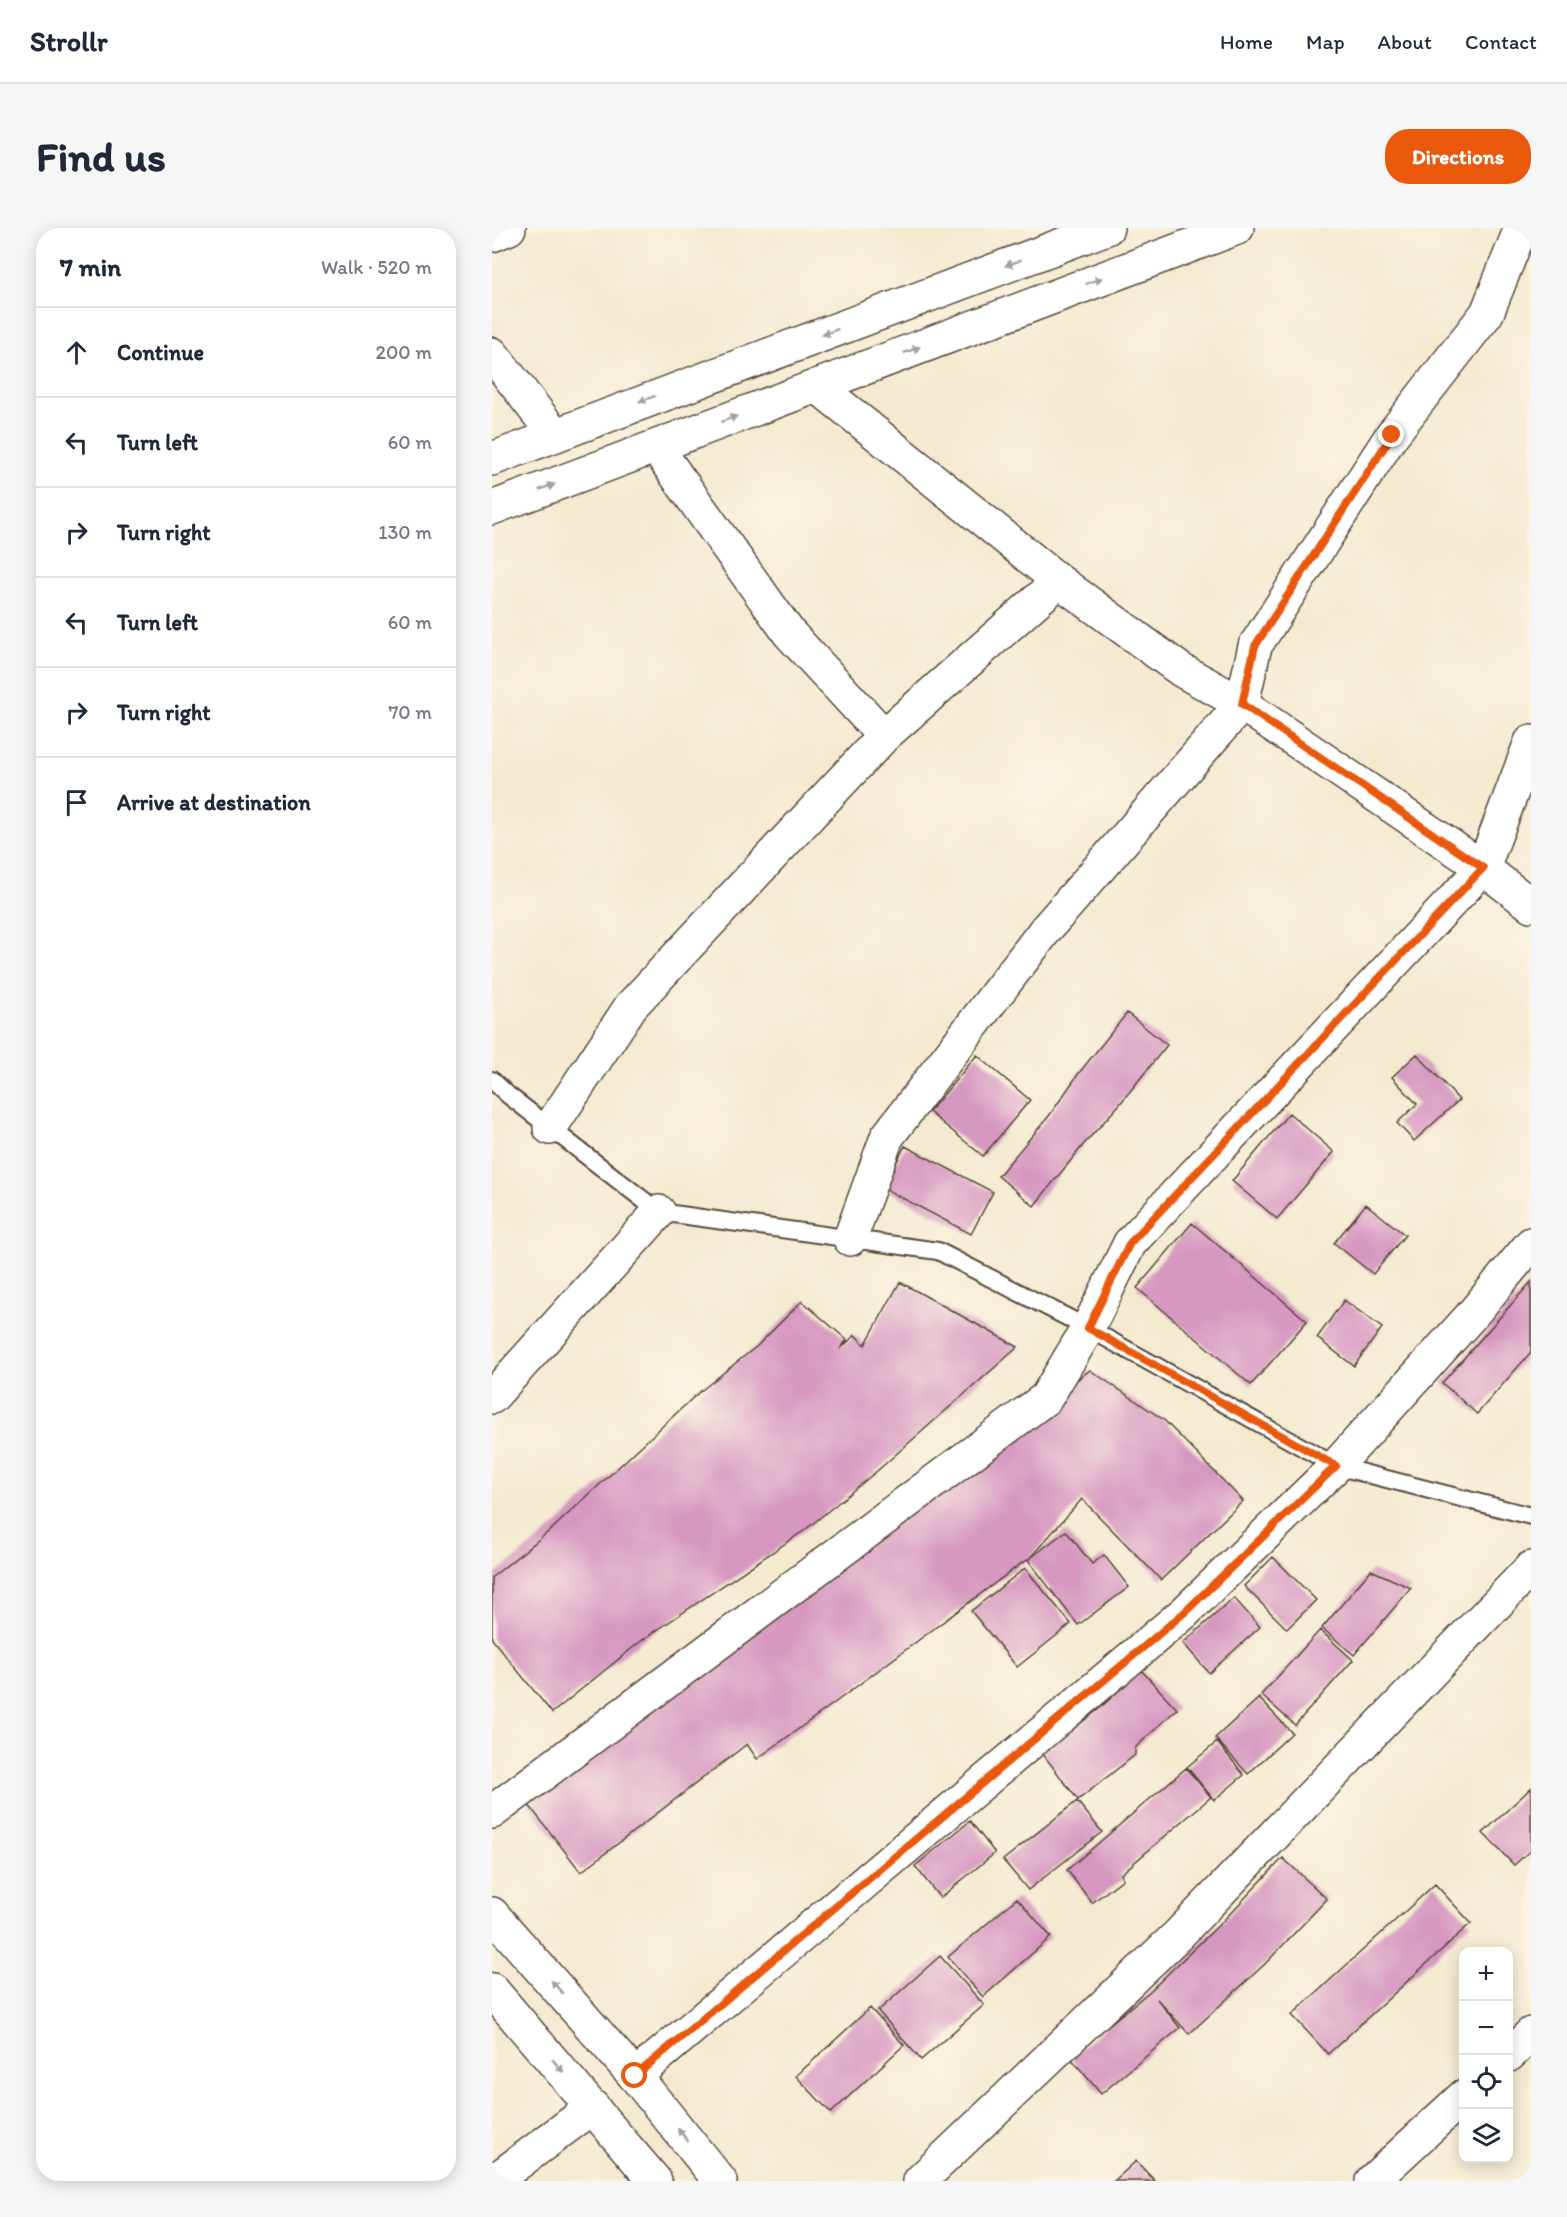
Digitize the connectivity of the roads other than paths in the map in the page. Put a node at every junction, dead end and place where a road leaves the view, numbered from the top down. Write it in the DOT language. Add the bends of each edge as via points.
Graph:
graph roads {
  1 [pos="509,228"];
  2 [pos="1107,228"];
  3 [pos="1237,228"];
  4 [pos="1521,228"];
  5 [pos="492,236"];
  6 [pos="492,354"];
  7 [pos="816,386"];
  8 [pos="555,435"];
  9 [pos="656,447"];
  10 [pos="492,459"];
  11 [pos="492,508"];
  12 [pos="1059,581"];
  13 [pos="1242,704"];
  14 [pos="884,736"];
  15 [pos="1531,742"];
  16 [pos="1483,868"];
  17 [pos="1531,905"];
  18 [pos="492,1080"];
  19 [pos="550,1128"];
  20 [pos="659,1212"];
  21 [pos="850,1239"];
  22 [pos="1531,1244"];
  23 [pos="1088,1328"];
  24 [pos="492,1397"];
  25 [pos="1336,1466"];
  26 [pos="1531,1516"];
  27 [pos="1531,1568"];
  28 [pos="492,1812"];
  29 [pos="492,1914"];
  30 [pos="492,1989"];
  31 [pos="1531,2034"];
  32 [pos="1513,2051"];
  33 [pos="635,2076"];
  34 [pos="1459,2102"];
  35 [pos="593,2107"];
  36 [pos="494,2181"];
  37 [pos="655,2181"];
  38 [pos="720,2181"];
  39 [pos="920,2181"];
  40 [pos="1372,2181"];
  1 -- 5 [label="street"];
  2 -- 8 [label="street, one-way"];
  7 -- 3 [label="street, one-way"];
  4 -- 13 [label="street" via="1487,313 1392,435 1255,646"];
  6 -- 8 [label="street"];
  9 -- 7 [label="street, one-way"];
  7 -- 12 [label="street"];
  8 -- 10 [label="street"];
  11 -- 9 [label="street, one-way"];
  9 -- 14 [label="street" via="789,633"];
  12 -- 13 [label="street" via="1181,669"];
  12 -- 14 [label="street"];
  13 -- 16 [label="street"];
  13 -- 21 [label="street" via="1046,928 886,1137"];
  14 -- 19 [label="street" via="631,1006"];
  15 -- 16 [label="street"];
  16 -- 17 [label="street"];
  16 -- 23 [label="street" via="1130,1243"];
  18 -- 19 [label="lane"];
  19 -- 20 [label="lane"];
  20 -- 21 [label="lane"];
  20 -- 24 [label="street"];
  21 -- 23 [label="lane" via="938,1251"];
  22 -- 25 [label="street"];
  23 -- 25 [label="lane"];
  23 -- 28 [label="street" via="1046,1398"];
  25 -- 26 [label="lane"];
  25 -- 33 [label="street" via="1185,1612"];
  27 -- 39 [label="street" via="1179,1934"];
  33 -- 29 [label="street, one-way"];
  30 -- 35 [label="street, one-way"];
  31 -- 32 [label="street"];
  38 -- 33 [label="street, one-way"];
  34 -- 40 [label="street"];
  35 -- 36 [label="street"];
  35 -- 37 [label="street"];
}
